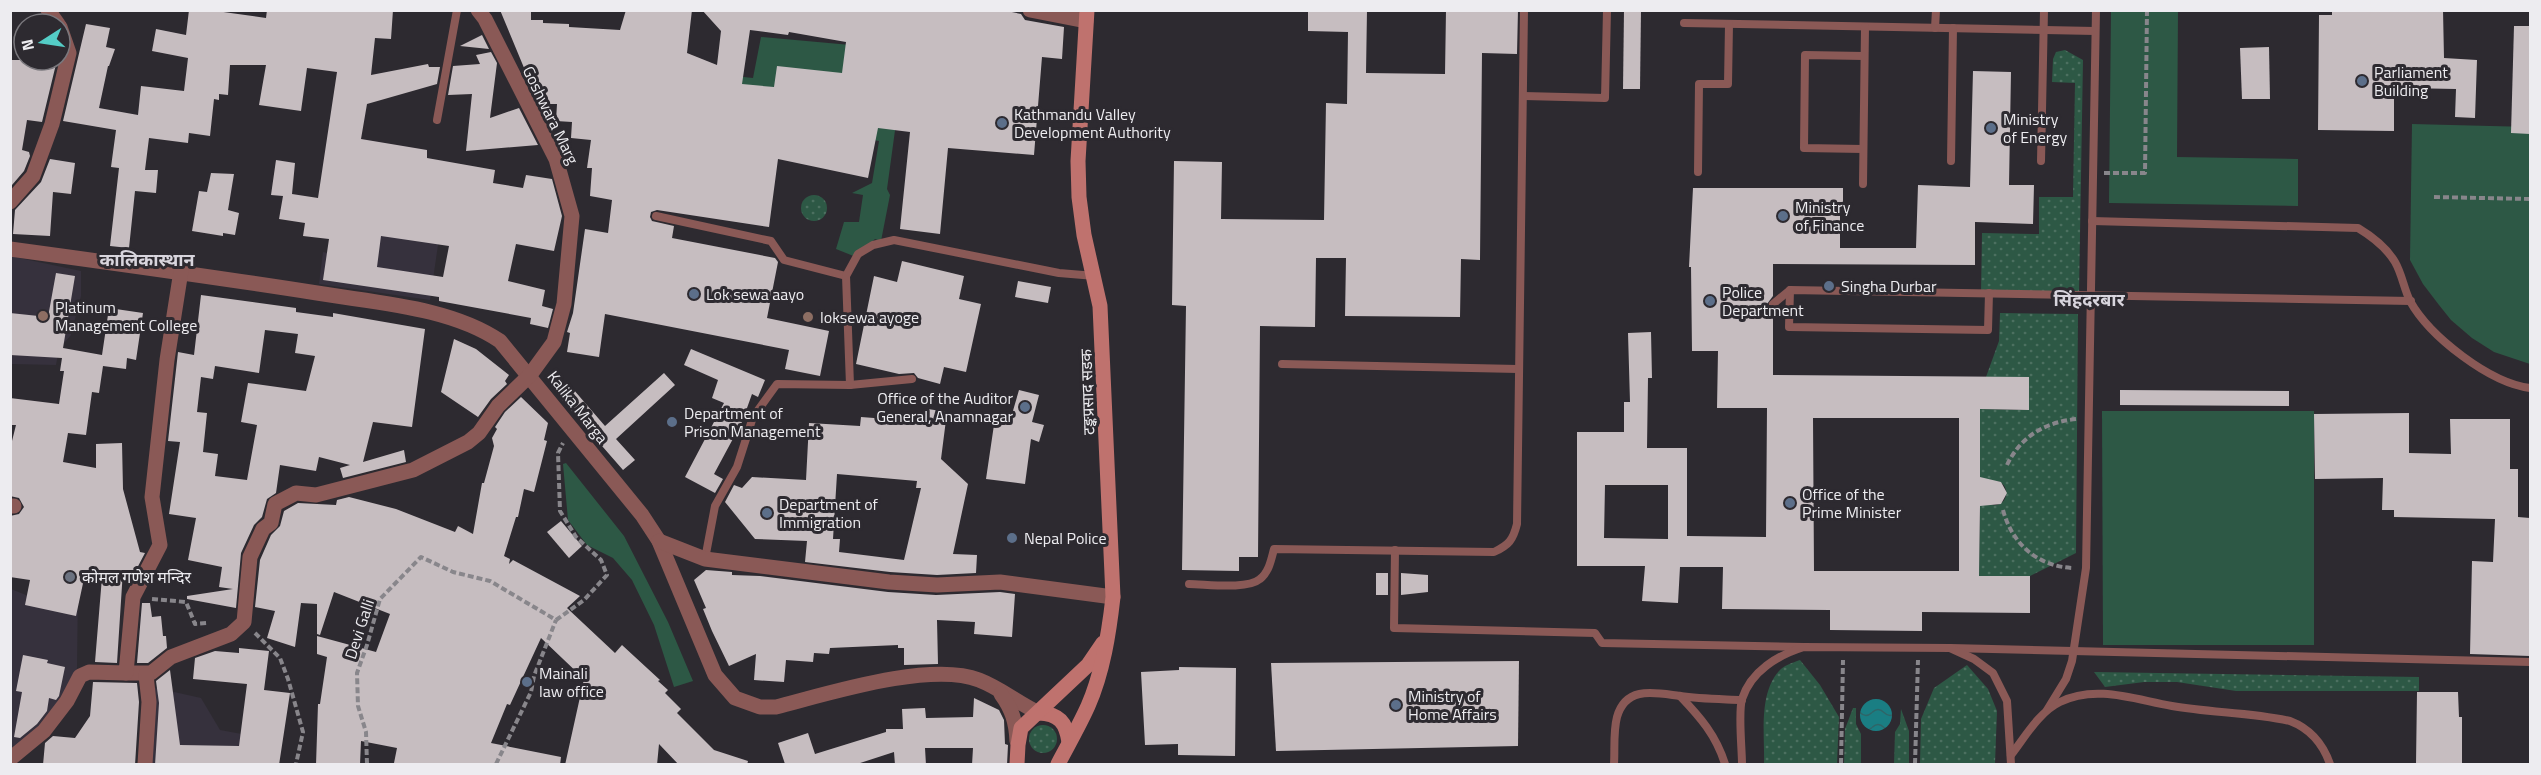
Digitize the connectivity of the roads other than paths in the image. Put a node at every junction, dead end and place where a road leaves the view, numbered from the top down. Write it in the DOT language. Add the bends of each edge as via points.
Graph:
graph roads {
  1 [pos="457,10"];
  2 [pos="478,10"];
  3 [pos="1030,10"];
  4 [pos="1524,10"];
  5 [pos="1607,10"];
  6 [pos="1935,10"];
  7 [pos="2044,10"];
  8 [pos="2096,10"];
  9 [pos="1086,16"];
  10 [pos="1684,23"];
  11 [pos="1729,24"];
  12 [pos="1865,27"];
  13 [pos="1935,28"];
  14 [pos="1953,28"];
  15 [pos="2043,30"];
  16 [pos="2095,31"];
  17 [pos="1864,56"];
  18 [pos="64,72"];
  19 [pos="1523,96"];
  20 [pos="437,120"];
  21 [pos="1863,149"];
  22 [pos="1951,161"];
  23 [pos="2041,161"];
  24 [pos="1698,172"];
  25 [pos="1863,184"];
  26 [pos="10,202"];
  27 [pos="656,216"];
  28 [pos="2092,221"];
  29 [pos="10,249"];
  30 [pos="181,271"];
  31 [pos="846,276"];
  32 [pos="1095,276"];
  33 [pos="1790,290"];
  34 [pos="1989,293"];
  35 [pos="2091,296"];
  36 [pos="2411,301"];
  37 [pos="1773,304"];
  38 [pos="1282,364"];
  39 [pos="1518,369"];
  40 [pos="530,375"];
  41 [pos="912,379"];
  42 [pos="850,385"];
  43 [pos="2530,388"];
  44 [pos="658,542"];
  45 [pos="1395,550"];
  46 [pos="705,559"];
  47 [pos="1189,584"];
  48 [pos="1113,597"];
  49 [pos="1110,633"];
  50 [pos="1804,647"];
  51 [pos="1950,648"];
  52 [pos="2074,651"];
  53 [pos="2530,662"];
  54 [pos="126,673"];
  55 [pos="146,675"];
  56 [pos="998,689"];
  57 [pos="1680,696"];
  58 [pos="1742,700"];
  59 [pos="2047,710"];
  60 [pos="1039,713"];
  61 [pos="1069,742"];
  62 [pos="1018,745"];
  63 [pos="10,759"];
  64 [pos="2011,760"];
  65 [pos="1057,764"];
  66 [pos="145,765"];
  67 [pos="1017,765"];
  68 [pos="1032,765"];
  69 [pos="1614,765"];
  70 [pos="1725,765"];
  71 [pos="1742,765"];
  72 [pos="2330,765"];
  1 -- 20 [label="lane"];
  2 -- 40 [label="street, Goshwara Marg" via="556,159 572,216 560,321 554,342"];
  3 -- 9 [label="street"];
  4 -- 19 [label="lane"];
  5 -- 19 [label="lane" via="1605,98"];
  6 -- 13 [label="lane"];
  7 -- 15 [label="lane"];
  8 -- 16 [label="lane"];
  9 -- 32 [label="street, टङ्कप्रसाद सडक" via="1079,197"];
  10 -- 11 [label="lane"];
  11 -- 12 [label="lane"];
  11 -- 24 [label="lane" via="1728,84 1699,84"];
  12 -- 13 [label="lane"];
  12 -- 17 [label="lane"];
  13 -- 14 [label="lane"];
  14 -- 15 [label="lane"];
  14 -- 22 [label="lane"];
  15 -- 16 [label="lane"];
  15 -- 23 [label="lane"];
  16 -- 28 [label="lane"];
  17 -- 21 [label="lane"];
  17 -- 21 [label="lane" via="1805,55 1804,148"];
  18 -- 26 [label="street" via="52,124 33,176"];
  19 -- 39 [label="lane"];
  21 -- 25 [label="lane"];
  27 -- 31 [label="lane" via="771,242 784,260"];
  28 -- 35 [label="lane"];
  28 -- 36 [label="lane" via="2358,228 2377,240 2395,262"];
  29 -- 30 [label="street, Kalika Marga"];
  30 -- 40 [label="street, Kalika Marga" via="399,306 454,319 481,328 501,341"];
  30 -- 54 [label="street" via="152,497 160,545 133,597"];
  31 -- 32 [label="lane" via="858,254 894,240 1059,273"];
  31 -- 42 [label="lane"];
  32 -- 48 [label="street, टङ्कप्रसाद सडक" via="1103,350"];
  33 -- 34 [label="lane"];
  33 -- 34 [label="lane" via="1789,327 1836,328 1988,330"];
  33 -- 37 [label="lane"];
  34 -- 35 [label="lane"];
  35 -- 36 [label="lane"];
  35 -- 52 [label="lane" via="2086,568"];
  36 -- 43 [label="lane" via="2427,324 2475,364 2517,386"];
  38 -- 39 [label="lane"];
  39 -- 45 [label="lane" via="1517,524 1513,539 1494,552"];
  40 -- 44 [label="street, Kalika Marga" via="642,515"];
  40 -- 55 [label="street, Goshwara Marg" via="468,442 413,470 316,495 296,493 275,504 272,523 263,530 250,557 244,622 231,634 171,657"];
  41 -- 42 [label="lane"];
  42 -- 46 [label="lane" via="777,384 753,417 737,467 715,506"];
  44 -- 46 [label="street"];
  44 -- 56 [label="street, Kalika Marga" via="715,675 735,698 747,704 776,707 902,677 942,675 976,679"];
  45 -- 47 [label="lane" via="1274,549 1268,570 1247,585"];
  45 -- 50 [label="lane" via="1394,628 1595,633 1602,643"];
  46 -- 48 [label="street" via="889,582 1000,582"];
  48 -- 49 [label="street, टङ्कप्रसाद सडक"];
  49 -- 60 [label="street" via="1088,665"];
  49 -- 61 [label="street, टङ्कप्रसाद सडक" via="1088,705"];
  50 -- 51 [label="lane"];
  50 -- 58 [label="lane" via="1784,653 1768,664 1754,678"];
  51 -- 52 [label="lane"];
  51 -- 64 [label="lane" via="1993,673 2007,701"];
  52 -- 53 [label="lane"];
  52 -- 59 [label="lane" via="2066,679"];
  54 -- 55 [label="street"];
  54 -- 63 [label="street" via="89,672 81,676 44,731"];
  55 -- 66 [label="street" via="149,702"];
  56 -- 60 [label="street, Kalika Marga"];
  56 -- 62 [label="street" via="1010,705"];
  57 -- 58 [label="lane"];
  57 -- 69 [label="lane" via="1650,691 1625,703 1617,717"];
  57 -- 70 [label="lane" via="1705,722"];
  58 -- 71 [label="lane"];
  59 -- 64 [label="lane"];
  59 -- 72 [label="lane" via="2076,697 2121,694 2172,706 2273,717 2307,729 2320,743"];
  60 -- 61 [label="street" via="1059,717 1067,727"];
  60 -- 62 [label="street" via="1021,728"];
  61 -- 65 [label="street, टङ्कप्रसाद सडक"];
  62 -- 67 [label="street"];
  62 -- 68 [label="street" via="1024,759"];
}
